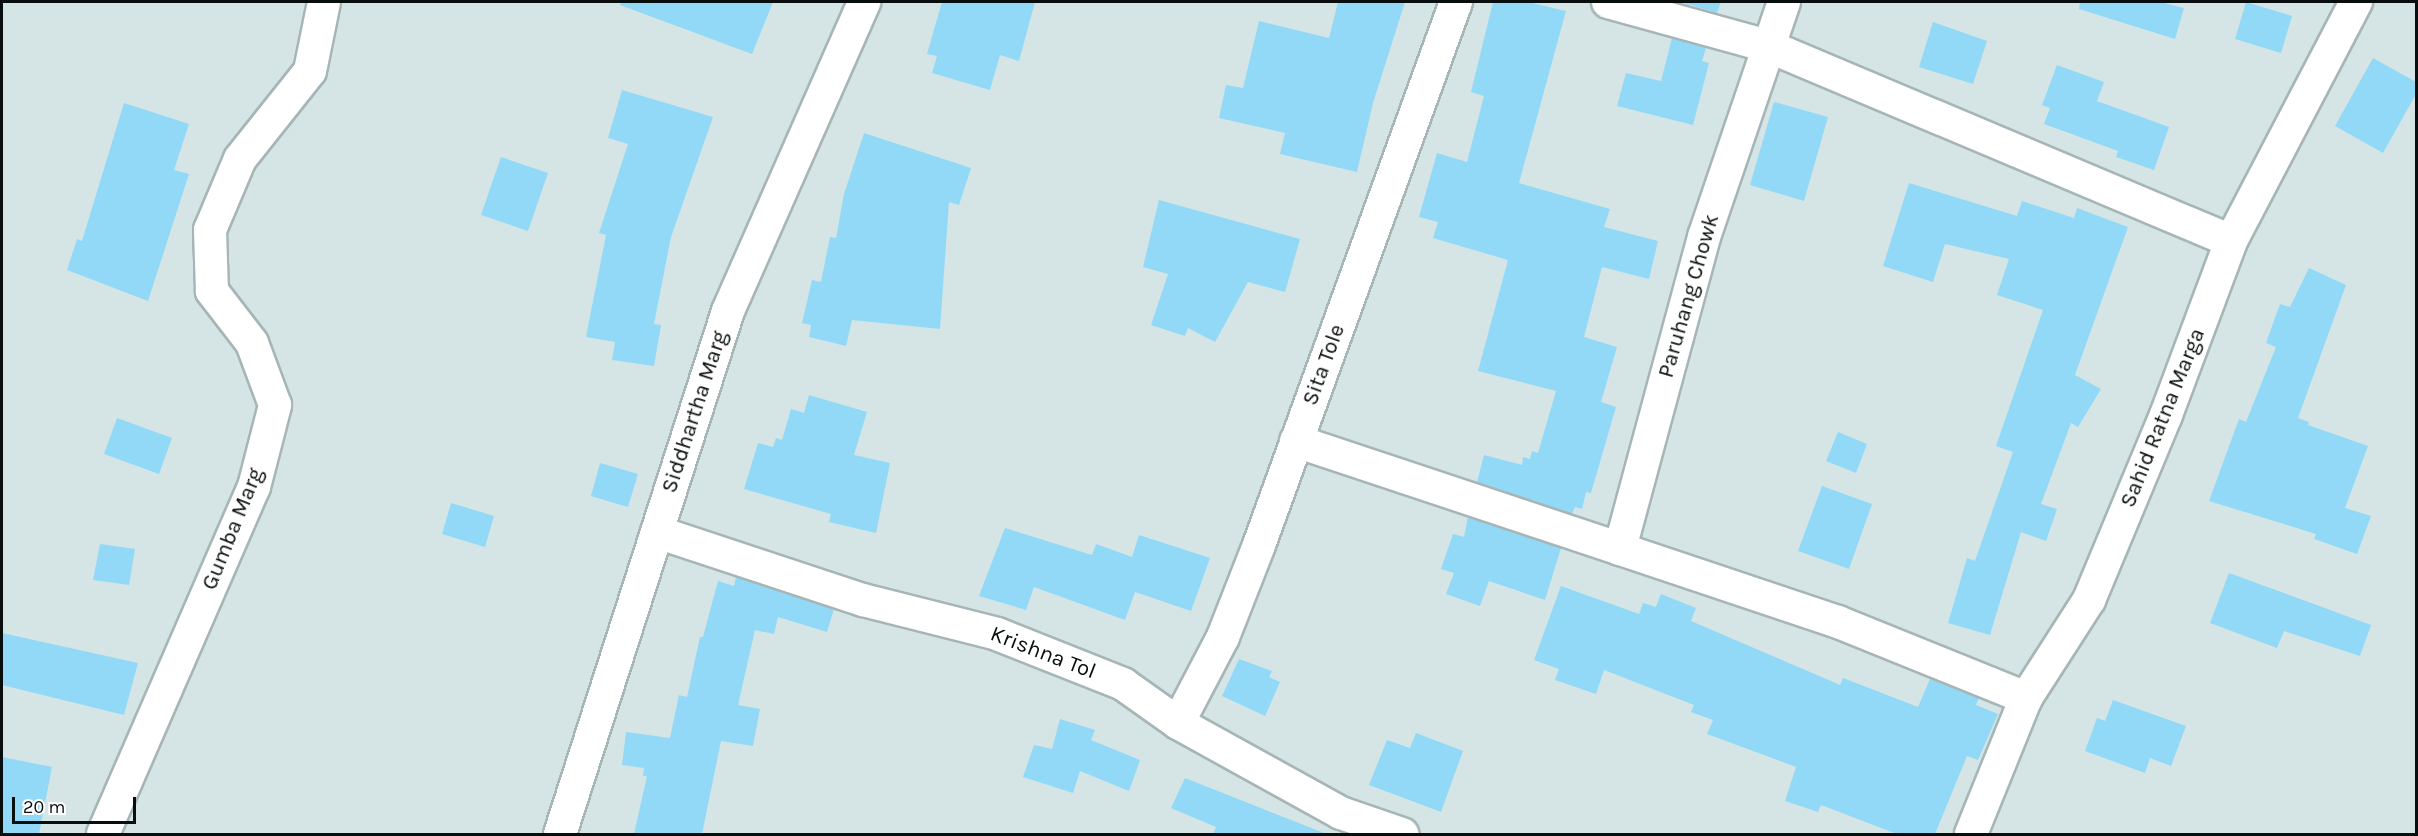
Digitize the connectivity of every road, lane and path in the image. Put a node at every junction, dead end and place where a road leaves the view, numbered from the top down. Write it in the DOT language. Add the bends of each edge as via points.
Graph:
graph roads {
  1 [pos="324,2"];
  2 [pos="864,2"];
  3 [pos="1456,2"];
  4 [pos="1608,2"];
  5 [pos="1784,2"];
  6 [pos="2356,2"];
  7 [pos="1768,46"];
  8 [pos="2231,240"];
  9 [pos="1296,441"];
  10 [pos="657,532"];
  11 [pos="1620,549"];
  12 [pos="2026,698"];
  13 [pos="1178,723"];
  14 [pos="103,834"];
  15 [pos="560,834"];
  16 [pos="1402,834"];
  17 [pos="1971,834"];
  1 -- 14 [label="street, Gumba Marg" via="310,71 240,159 210,230 212,291 252,343 275,405 254,487"];
  2 -- 10 [label="street, Siddhartha Marg" via="728,311"];
  3 -- 9 [label="street, Sita Tole"];
  4 -- 7 [label="street"];
  5 -- 7 [label="street, Paruhang Chowk"];
  6 -- 8 [label="street, Sahid Ratna Marga"];
  7 -- 8 [label="street"];
  7 -- 11 [label="street, Paruhang Chowk" via="1704,237"];
  8 -- 12 [label="street, Sahid Ratna Marga" via="2166,415 2089,600"];
  9 -- 11 [label="street"];
  9 -- 13 [label="street, Sita Tole" via="1223,637"];
  10 -- 13 [label="street, Krishna Tol" via="862,600 997,634 1123,684"];
  10 -- 15 [label="street, Siddhartha Marg"];
  11 -- 12 [label="street" via="1838,622"];
  12 -- 17 [label="street, Sahid Ratna Marga"];
  13 -- 16 [label="street, Krishna Tol" via="1341,813"];
}
